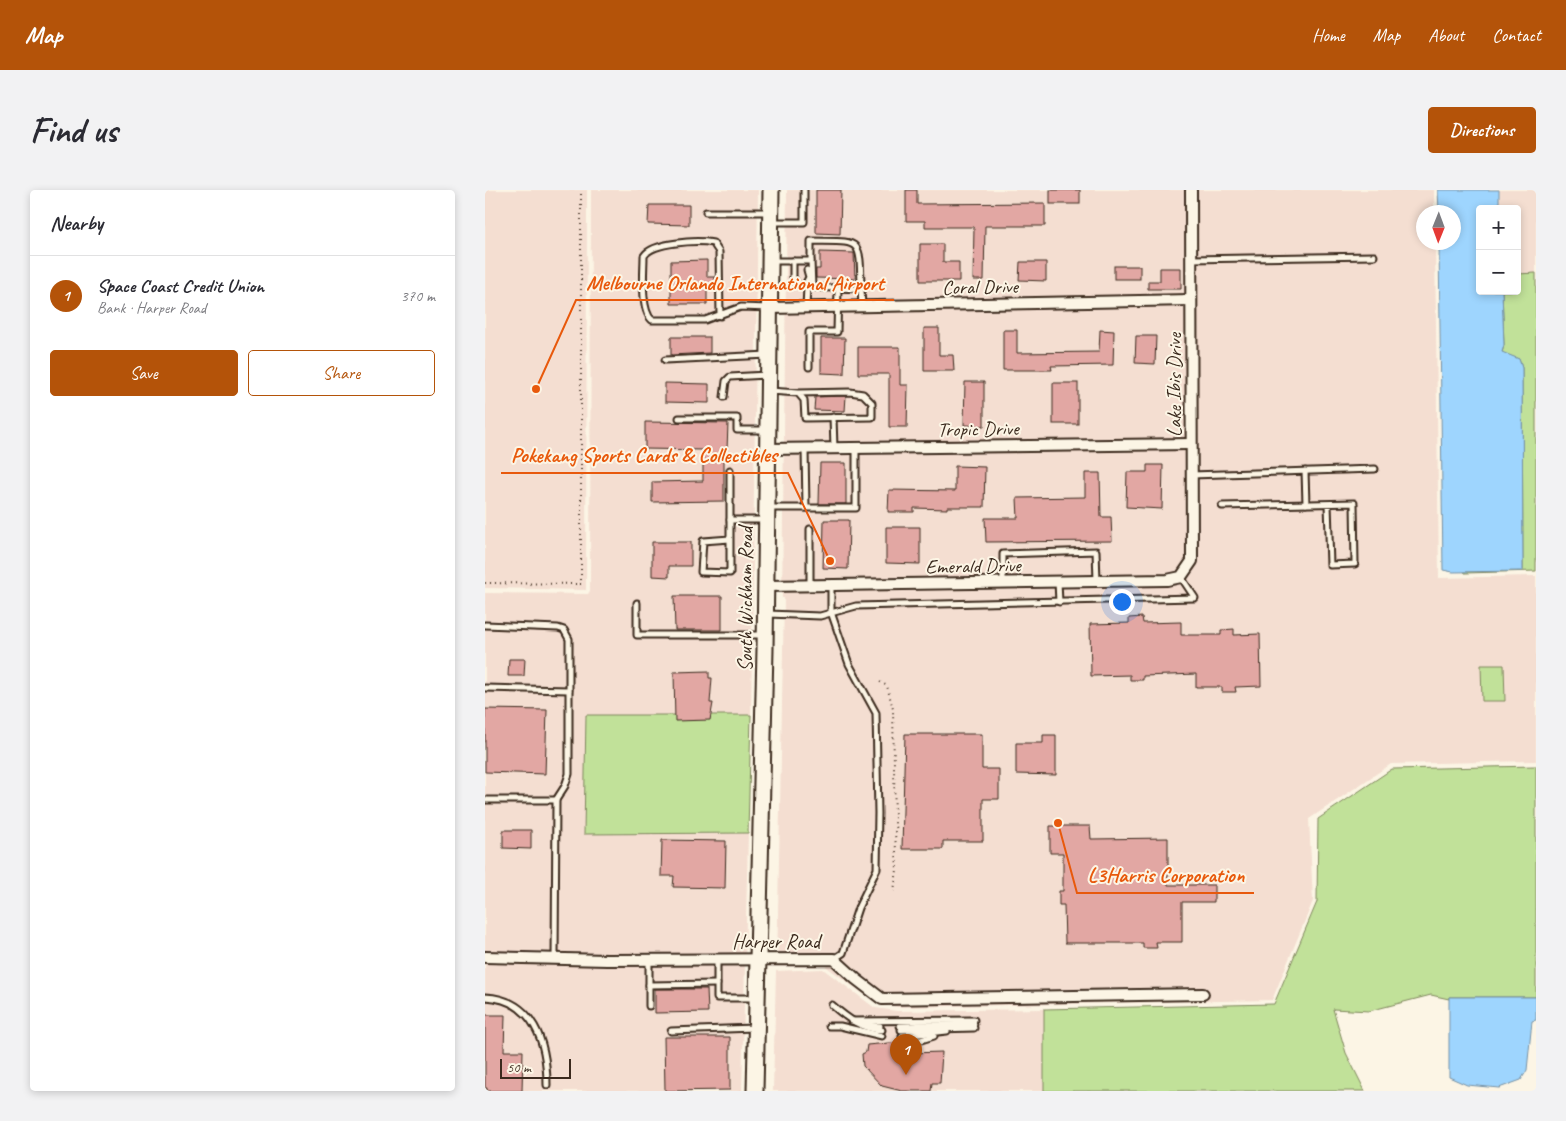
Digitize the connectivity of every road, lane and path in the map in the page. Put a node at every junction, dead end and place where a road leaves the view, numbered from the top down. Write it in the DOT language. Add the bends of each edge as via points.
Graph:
graph roads {
  1 [pos="581,190"];
  2 [pos="771,190"];
  3 [pos="804,190"];
  4 [pos="1191,190"];
  5 [pos="705,212"];
  6 [pos="770,216"];
  7 [pos="1375,256"];
  8 [pos="1191,259"];
  9 [pos="770,261"];
  10 [pos="793,261"];
  11 [pos="811,261"];
  12 [pos="796,270"];
  13 [pos="807,270"];
  14 [pos="808,278"];
  15 [pos="811,287"];
  16 [pos="838,288"];
  17 [pos="861,289"];
  18 [pos="1191,300"];
  19 [pos="862,306"];
  20 [pos="837,307"];
  21 [pos="769,308"];
  22 [pos="806,308"];
  23 [pos="720,316"];
  24 [pos="768,355"];
  25 [pos="665,360"];
  26 [pos="809,367"];
  27 [pos="768,375"];
  28 [pos="767,391"];
  29 [pos="798,393"];
  30 [pos="724,397"];
  31 [pos="833,417"];
  32 [pos="679,418"];
  33 [pos="766,430"];
  34 [pos="1191,444"];
  35 [pos="833,448"];
  36 [pos="856,448"];
  37 [pos="766,449"];
  38 [pos="805,449"];
  39 [pos="1375,469"];
  40 [pos="730,470"];
  41 [pos="1305,471"];
  42 [pos="1191,475"];
  43 [pos="1306,504"];
  44 [pos="1328,504"];
  45 [pos="1222,506"];
  46 [pos="806,508"];
  47 [pos="766,514"];
  48 [pos="730,520"];
  49 [pos="810,529"];
  50 [pos="730,539"];
  51 [pos="1181,577"];
  52 [pos="1097,581"];
  53 [pos="485,582"];
  54 [pos="1058,582"];
  55 [pos="1003,583"];
  56 [pos="809,585"];
  57 [pos="831,585"];
  58 [pos="765,586"];
  59 [pos="1059,602"];
  60 [pos="637,603"];
  61 [pos="831,612"];
  62 [pos="765,614"];
  63 [pos="485,625"];
  64 [pos="765,635"];
  65 [pos="880,682"];
  66 [pos="485,688"];
  67 [pos="569,690"];
  68 [pos="485,800"];
  69 [pos="556,800"];
  70 [pos="894,891"];
  71 [pos="485,957"];
  72 [pos="834,958"];
  73 [pos="555,959"];
  74 [pos="717,959"];
  75 [pos="758,959"];
  76 [pos="649,960"];
  77 [pos="717,984"];
  78 [pos="649,985"];
  79 [pos="1203,994"];
  80 [pos="485,997"];
  81 [pos="757,1003"];
  82 [pos="832,1005"];
  83 [pos="649,1006"];
  84 [pos="851,1021"];
  85 [pos="974,1024"];
  86 [pos="829,1026"];
  87 [pos="757,1028"];
  88 [pos="957,1028"];
  89 [pos="671,1031"];
  90 [pos="902,1033"];
  91 [pos="547,1085"];
  92 [pos="755,1091"];
  1 -- 53 [label="path" via="581,584"];
  2 -- 6 [label="main road, South Wickham Road"];
  3 -- 6 [label="lane" via="804,222"];
  4 -- 8 [label="street, Lake Ibis Drive"];
  5 -- 6 [label="lane"];
  6 -- 9 [label="main road, South Wickham Road"];
  7 -- 8 [label="lane"];
  8 -- 18 [label="street, Lake Ibis Drive"];
  9 -- 10 [label="lane"];
  9 -- 21 [label="main road, South Wickham Road"];
  10 -- 11 [label="lane"];
  10 -- 12 [label="lane" via="795,279"];
  11 -- 14 [label="lane"];
  11 -- 17 [label="lane" via="811,241 851,242 860,254"];
  13 -- 14 [label="lane"];
  14 -- 15 [label="lane"];
  15 -- 16 [label="lane"];
  15 -- 22 [label="lane" via="807,287"];
  16 -- 17 [label="lane"];
  16 -- 20 [label="lane"];
  17 -- 19 [label="lane"];
  18 -- 19 [label="street, Coral Drive"];
  18 -- 34 [label="street, Lake Ibis Drive"];
  19 -- 20 [label="street, Coral Drive"];
  20 -- 22 [label="street, Coral Drive"];
  20 -- 26 [label="lane" via="837,332 809,332"];
  21 -- 22 [label="street, Coral Drive"];
  21 -- 23 [label="lane" via="741,307"];
  21 -- 24 [label="main road, South Wickham Road"];
  23 -- 23 [label="lane" via="705,320 658,321 648,316 644,256 647,252 657,246 713,243 719,252"];
  24 -- 25 [label="lane"];
  24 -- 27 [label="main road, South Wickham Road"];
  27 -- 28 [label="main road, South Wickham Road"];
  27 -- 30 [label="lane" via="730,377 726,381"];
  28 -- 29 [label="lane"];
  28 -- 33 [label="main road, South Wickham Road"];
  29 -- 31 [label="lane" via="804,400 805,418"];
  29 -- 31 [label="lane" via="850,392 863,394 872,403 872,417"];
  31 -- 35 [label="lane"];
  32 -- 33 [label="lane" via="737,418 737,430"];
  33 -- 37 [label="main road, South Wickham Road"];
  34 -- 36 [label="street, Tropic Drive"];
  34 -- 42 [label="street, Lake Ibis Drive"];
  35 -- 36 [label="street, Tropic Drive"];
  35 -- 38 [label="street, Tropic Drive"];
  36 -- 46 [label="lane" via="856,508"];
  37 -- 38 [label="street, Tropic Drive"];
  37 -- 47 [label="main road, South Wickham Road"];
  38 -- 46 [label="lane"];
  39 -- 41 [label="lane"];
  40 -- 48 [label="lane"];
  41 -- 42 [label="lane"];
  41 -- 43 [label="lane"];
  42 -- 51 [label="street, Lake Ibis Drive" via="1192,561"];
  43 -- 44 [label="lane"];
  43 -- 45 [label="lane"];
  44 -- 44 [label="lane" via="1354,503 1355,564 1330,565"];
  46 -- 47 [label="lane"];
  47 -- 48 [label="lane"];
  47 -- 58 [label="main road, South Wickham Road"];
  48 -- 50 [label="lane"];
  49 -- 56 [label="lane"];
  50 -- 50 [label="lane" via="730,573 701,572 703,541"];
  51 -- 52 [label="street, Emerald Drive"];
  51 -- 59 [label="lane" via="1195,598"];
  52 -- 54 [label="street, Emerald Drive"];
  52 -- 55 [label="lane" via="1095,551 1003,554"];
  54 -- 55 [label="street, Emerald Drive"];
  54 -- 59 [label="lane"];
  55 -- 57 [label="street, Emerald Drive"];
  56 -- 57 [label="street, Emerald Drive"];
  56 -- 58 [label="street, Emerald Drive"];
  57 -- 61 [label="lane"];
  58 -- 62 [label="main road, South Wickham Road"];
  59 -- 61 [label="lane" via="856,606"];
  60 -- 64 [label="lane" via="637,635"];
  61 -- 62 [label="lane" via="820,616"];
  61 -- 72 [label="lane" via="849,664 876,713 878,813 877,869 858,908 843,953"];
  62 -- 64 [label="main road, South Wickham Road"];
  63 -- 67 [label="lane" via="564,630 569,639"];
  64 -- 75 [label="main road, South Wickham Road"];
  65 -- 70 [label="path" via="887,686 893,709 897,829"];
  66 -- 67 [label="lane"];
  67 -- 69 [label="lane" via="569,774"];
  68 -- 69 [label="lane"];
  69 -- 73 [label="lane"];
  71 -- 73 [label="street, Harper Road"];
  72 -- 75 [label="street, Harper Road"];
  72 -- 79 [label="street, Harper Road" via="882,999"];
  73 -- 76 [label="street, Harper Road"];
  74 -- 75 [label="street, Harper Road"];
  74 -- 76 [label="street, Harper Road"];
  74 -- 77 [label="lane"];
  75 -- 81 [label="main road, South Wickham Road"];
  76 -- 78 [label="lane"];
  77 -- 78 [label="lane"];
  77 -- 81 [label="lane" via="717,998"];
  78 -- 83 [label="lane"];
  80 -- 91 [label="lane" via="512,1003 534,1025 547,1060"];
  81 -- 87 [label="main road, South Wickham Road"];
  82 -- 84 [label="lane"];
  84 -- 85 [label="lane"];
  84 -- 86 [label="lane" via="881,1033"];
  85 -- 88 [label="lane"];
  85 -- 90 [label="lane"];
  87 -- 89 [label="lane"];
  87 -- 92 [label="main road, South Wickham Road"];
  88 -- 90 [label="lane"];
  88 -- 90 [label="lane" via="939,1033"];
}
